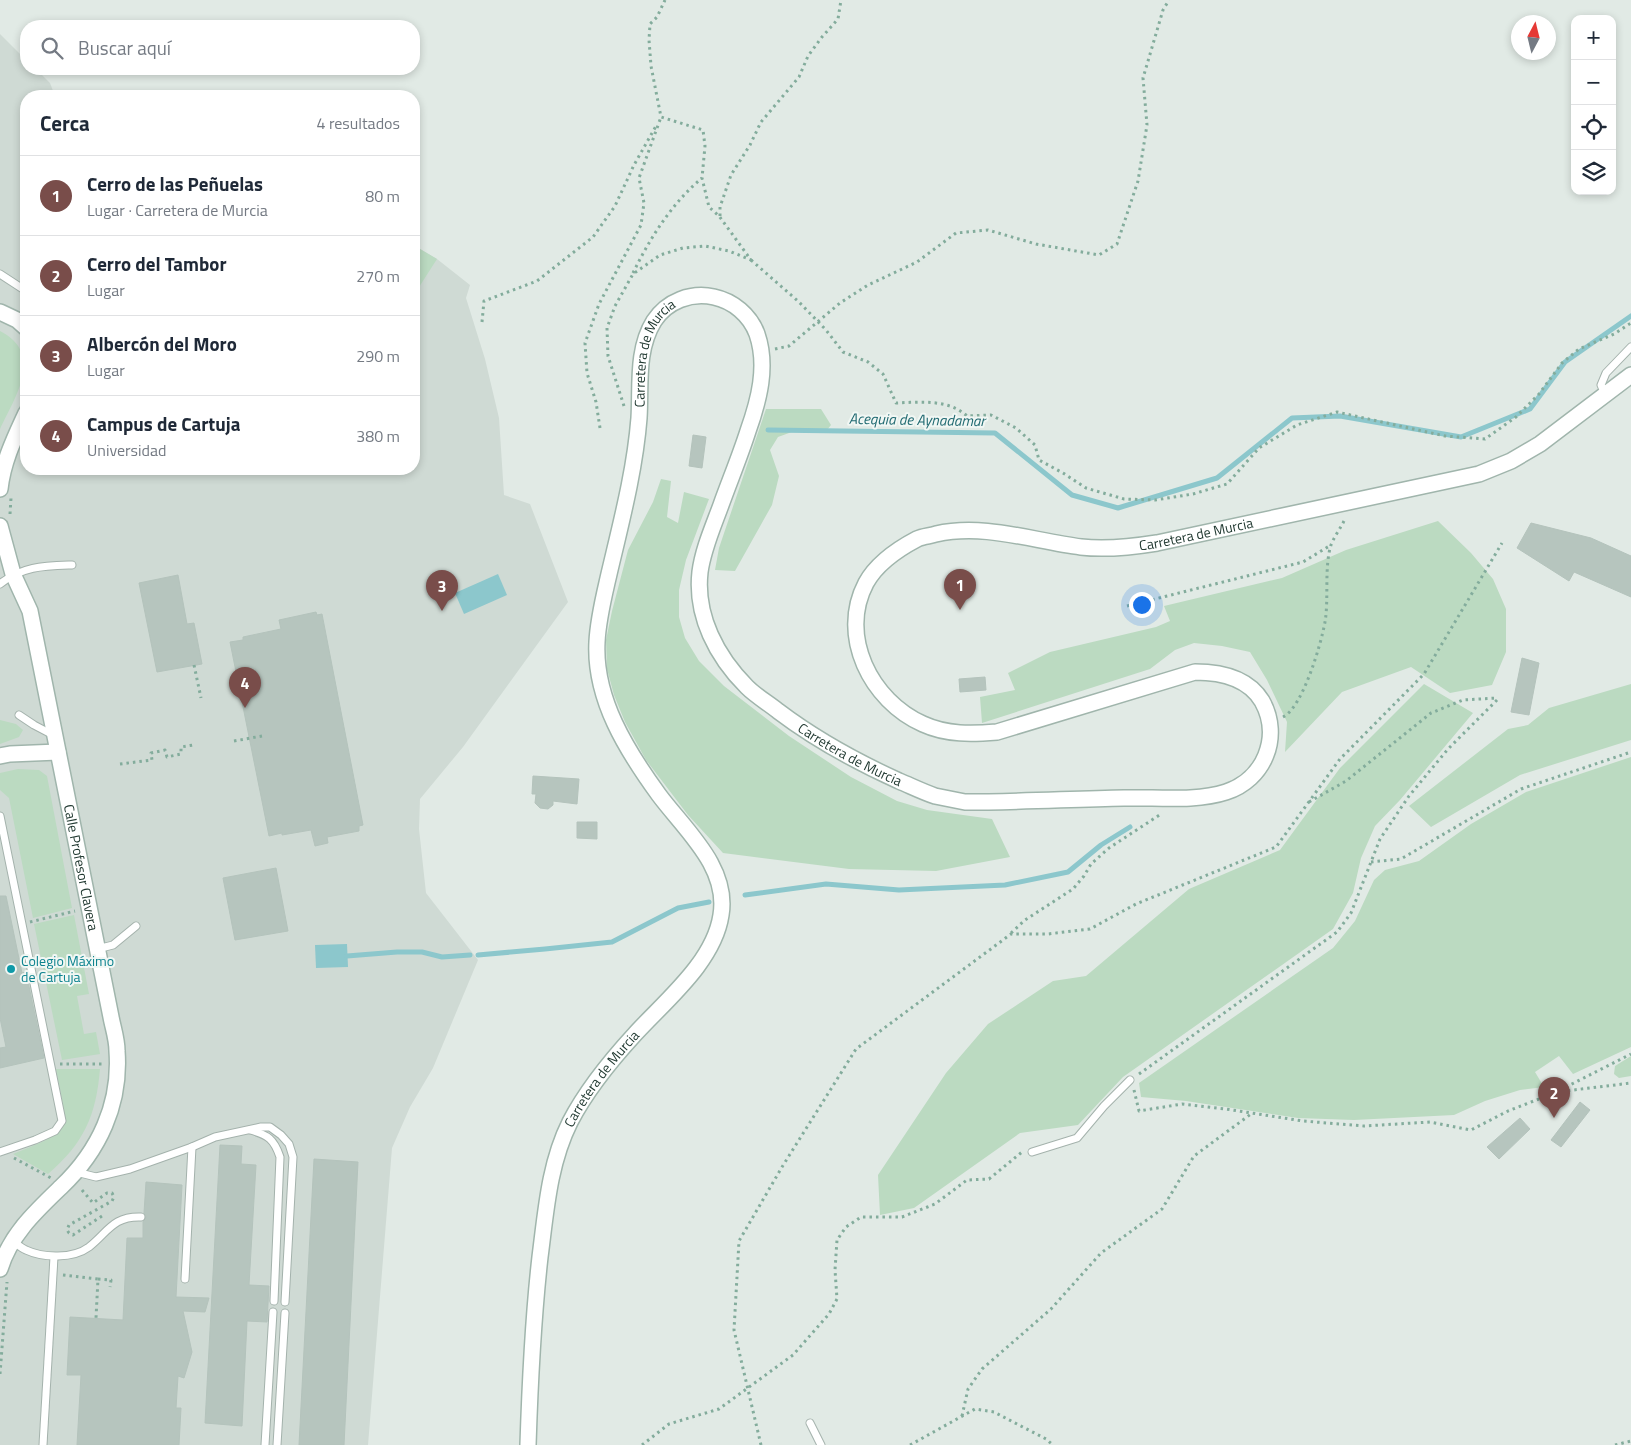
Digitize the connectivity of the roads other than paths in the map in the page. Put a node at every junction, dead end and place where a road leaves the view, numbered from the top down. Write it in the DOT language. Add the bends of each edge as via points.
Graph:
graph roads {
  1 [pos="0,274"];
  2 [pos="20,286"];
  3 [pos="0,312"];
  4 [pos="20,323"];
  5 [pos="1631,347"];
  6 [pos="1631,375"];
  7 [pos="1605,394"];
  8 [pos="20,425"];
  9 [pos="6,491"];
  10 [pos="3,529"];
  11 [pos="72,565"];
  12 [pos="13,574"];
  13 [pos="0,584"];
  14 [pos="19,714"];
  15 [pos="55,736"];
  16 [pos="58,752"];
  17 [pos="0,756"];
  18 [pos="0,816"];
  19 [pos="136,926"];
  20 [pos="97,949"];
  21 [pos="1130,1080"];
  22 [pos="250,1130"];
  23 [pos="192,1147"];
  24 [pos="1,1152"];
  25 [pos="1032,1152"];
  26 [pos="76,1172"];
  27 [pos="141,1217"];
  28 [pos="12,1241"];
  29 [pos="54,1257"];
  30 [pos="5,1271"];
  31 [pos="185,1279"];
  32 [pos="274,1301"];
  33 [pos="285,1302"];
  34 [pos="273,1312"];
  35 [pos="285,1313"];
  36 [pos="810,1423"];
  37 [pos="43,1445"];
  38 [pos="265,1445"];
  39 [pos="277,1445"];
  40 [pos="528,1445"];
  41 [pos="821,1445"];
  1 -- 2 [label="lane"];
  3 -- 4 [label="main road"];
  5 -- 7 [label="lane" via="1606,372 1601,385"];
  6 -- 7 [label="main road, Carretera de Murcia"];
  7 -- 40 [label="main road, Carretera de Murcia" via="1540,444 1479,474 1124,548 1083,548 978,530 948,531 919,538 896,551 867,582 860,599 856,632 866,671 876,687 895,706 923,724 966,734 997,732 1195,672 1227,676 1254,691 1262,701 1270,724 1269,748 1259,770 1250,780 1224,793 1184,797 964,802 933,795 879,772 832,746 748,689 718,652 706,626 700,575 706,546 754,415 761,382 762,352 755,328 743,312 723,298 699,294 674,301 657,316 645,337 628,490 601,612 596,662 608,708 630,751 658,794 702,849 713,869 720,885 721,918 711,944 694,972 631,1038 587,1094 559,1148 547,1199 538,1274"];
  8 -- 9 [label="main road" via="4,465"];
  10 -- 12 [label="main road, Calle Profesor Clavera"];
  11 -- 12 [label="lane" via="46,566"];
  12 -- 13 [label="lane"];
  12 -- 15 [label="main road, Calle Profesor Clavera" via="30,611"];
  14 -- 15 [label="lane"];
  15 -- 16 [label="main road, Calle Profesor Clavera"];
  16 -- 17 [label="main road"];
  16 -- 20 [label="main road, Calle Profesor Clavera"];
  18 -- 24 [label="lane" via="62,1121 54,1131"];
  19 -- 20 [label="lane" via="113,945"];
  20 -- 26 [label="main road, Calle Profesor Clavera" via="117,1050 118,1076 114,1103 104,1128 94,1149"];
  21 -- 25 [label="lane" via="1077,1138"];
  22 -- 23 [label="lane" via="215,1137"];
  22 -- 32 [label="lane" via="270,1138 280,1157"];
  22 -- 33 [label="lane" via="270,1127 289,1144 293,1157"];
  23 -- 26 [label="lane" via="96,1178"];
  23 -- 31 [label="lane"];
  26 -- 28 [label="main road, Calle Profesor Clavera" via="31,1215"];
  27 -- 29 [label="lane" via="129,1217 114,1224 80,1252"];
  28 -- 29 [label="lane" via="27,1251"];
  28 -- 30 [label="main road, Calle Profesor Clavera" via="5,1253"];
  29 -- 37 [label="lane"];
  34 -- 38 [label="lane"];
  35 -- 39 [label="lane"];
  36 -- 41 [label="lane"];
}
